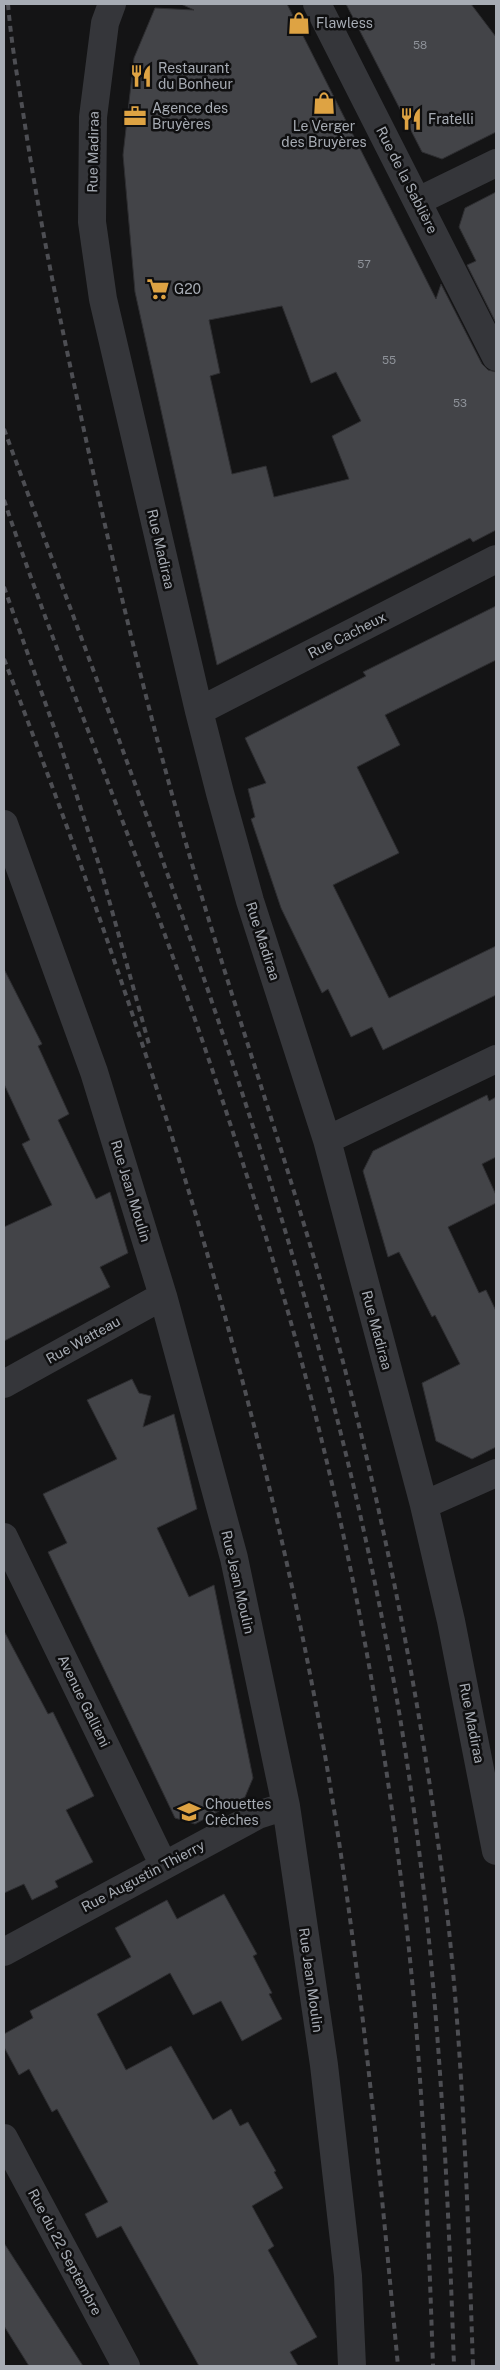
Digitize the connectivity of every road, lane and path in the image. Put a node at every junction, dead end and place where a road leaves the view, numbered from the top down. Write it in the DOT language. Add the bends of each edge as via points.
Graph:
graph roads {
  1 [pos="317,4"];
  2 [pos="109,13"];
  3 [pos="496,163"];
  4 [pos="418,201"];
  5 [pos="496,357"];
  6 [pos="496,559"];
  7 [pos="199,711"];
  8 [pos="4,824"];
  9 [pos="11,865"];
  10 [pos="496,1059"];
  11 [pos="327,1140"];
  12 [pos="163,1296"];
  13 [pos="4,1384"];
  14 [pos="496,1473"];
  15 [pos="424,1505"];
  16 [pos="4,1537"];
  17 [pos="487,1749"];
  18 [pos="286,1806"];
  19 [pos="496,1851"];
  20 [pos="164,1864"];
  21 [pos="4,1952"];
  22 [pos="4,2138"];
  23 [pos="126,2366"];
  24 [pos="352,2366"];
  1 -- 4 [label="street, Rue de la Sablière"];
  2 -- 7 [label="street, Rue Madiraa" via="93,117 92,222 103,299"];
  3 -- 4 [label="street"];
  4 -- 5 [label="street, Rue de la Sablière"];
  6 -- 7 [label="street, Rue Cacheux"];
  7 -- 11 [label="street, Rue Madiraa" via="250,901"];
  8 -- 9 [label="street, Rue Jean Moulin"];
  9 -- 12 [label="street, Rue Jean Moulin" via="94,1072"];
  10 -- 11 [label="street"];
  11 -- 15 [label="street, Rue Madiraa"];
  12 -- 13 [label="street, Rue Watteau"];
  12 -- 18 [label="street, Rue Jean Moulin" via="234,1558"];
  14 -- 15 [label="street"];
  15 -- 17 [label="street, Rue Madiraa"];
  16 -- 20 [label="street, Avenue Gallieni"];
  17 -- 19 [label="street, Rue Madiraa"];
  18 -- 20 [label="street, Rue Augustin Thierry" via="258,1815"];
  18 -- 24 [label="street, Rue Jean Moulin" via="325,2075 348,2276"];
  20 -- 21 [label="street, Rue Augustin Thierry"];
  22 -- 23 [label="street, Rue du 22 Septembre"];
}
